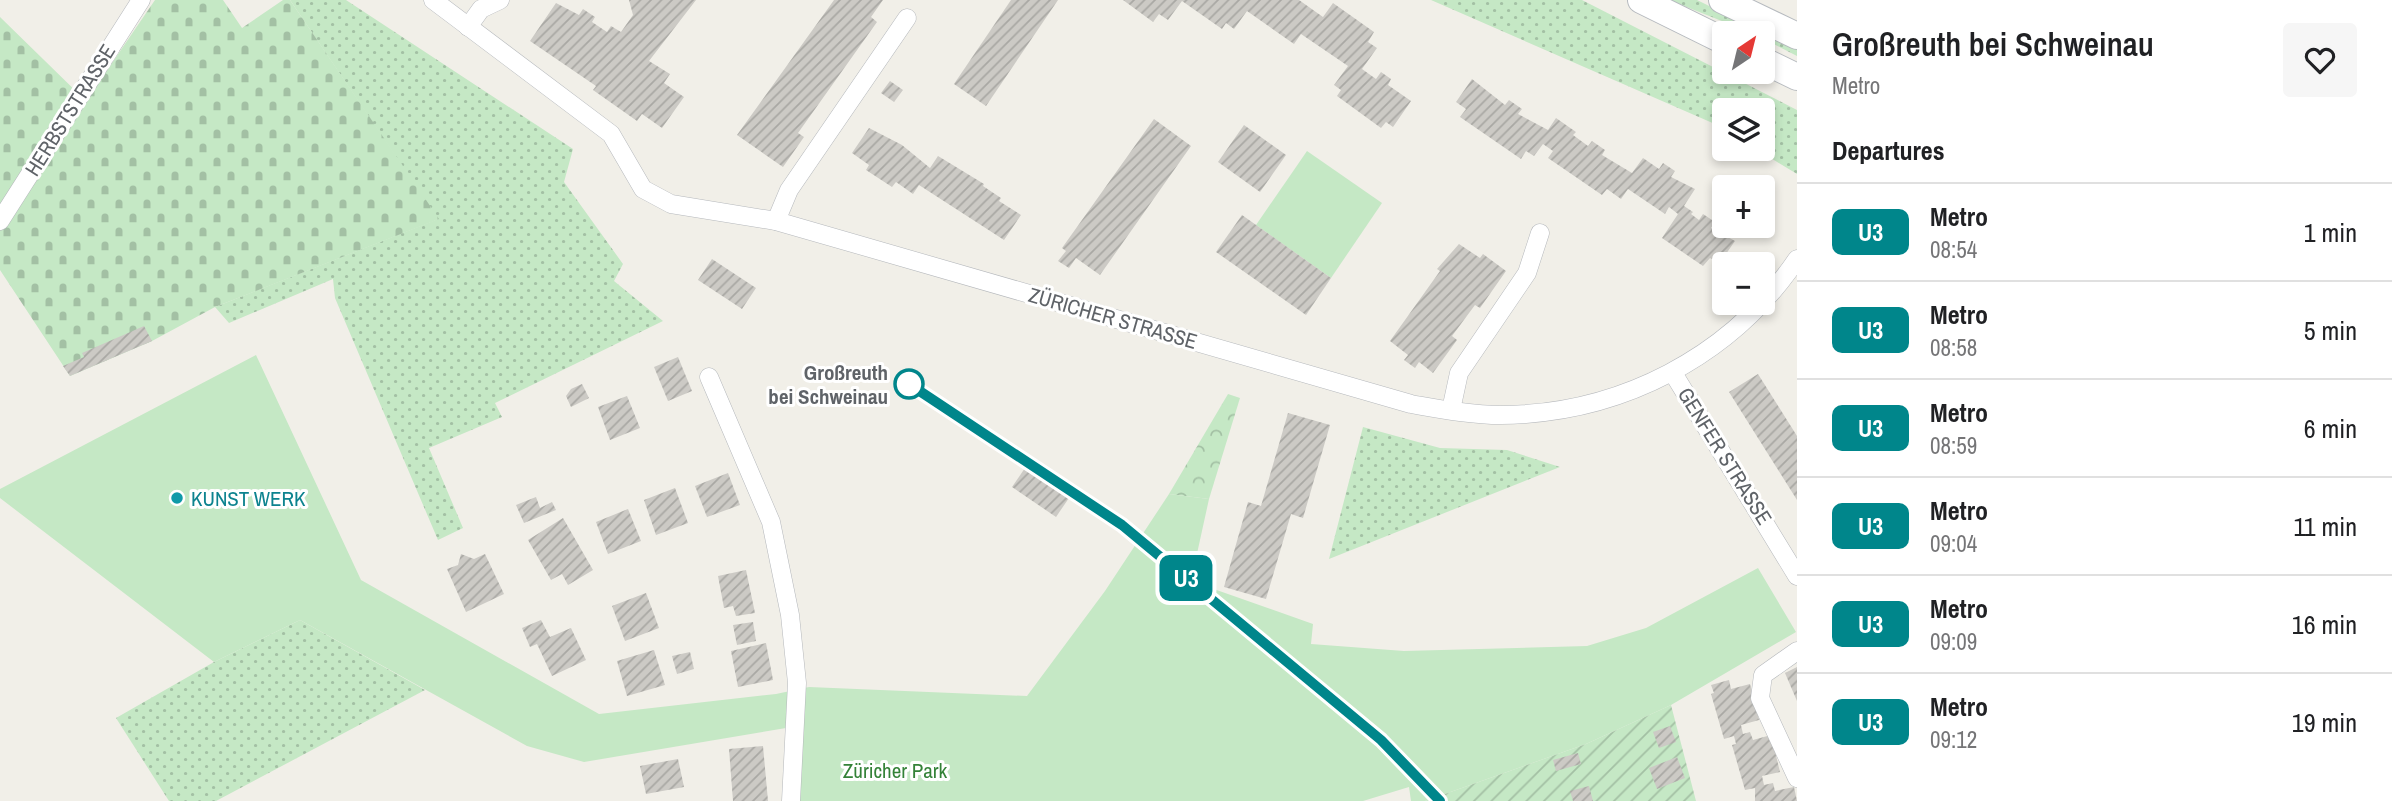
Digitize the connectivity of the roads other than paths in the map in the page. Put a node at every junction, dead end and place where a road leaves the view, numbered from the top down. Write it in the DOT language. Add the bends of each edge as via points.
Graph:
graph roads {
  1 [pos="141,0"];
  2 [pos="432,0"];
  3 [pos="500,0"];
  4 [pos="1641,0"];
  5 [pos="1722,0"];
  6 [pos="907,18"];
  7 [pos="468,27"];
  8 [pos="1712,35"];
  9 [pos="1797,36"];
  10 [pos="1775,66"];
  11 [pos="1797,77"];
  12 [pos="0,221"];
  13 [pos="776,221"];
  14 [pos="1540,233"];
  15 [pos="1797,259"];
  16 [pos="1673,373"];
  17 [pos="709,377"];
  18 [pos="1451,411"];
  19 [pos="1797,576"];
  20 [pos="1797,651"];
  21 [pos="1797,778"];
  22 [pos="791,801"];
  1 -- 12 [label="street, HERBSTSTRASSE"];
  2 -- 7 [label="street"];
  3 -- 7 [label="street" via="481,9"];
  4 -- 8 [label="main road"];
  5 -- 9 [label="main road"];
  6 -- 13 [label="street" via="789,190"];
  7 -- 13 [label="street, ZÜRICHER STRASSE" via="611,134 643,189 671,204"];
  10 -- 11 [label="main road"];
  13 -- 18 [label="street, ZÜRICHER STRASSE" via="1410,404"];
  14 -- 18 [label="street" via="1527,273 1459,373"];
  15 -- 16 [label="street, ZÜRICHER STRASSE" via="1741,327"];
  16 -- 18 [label="street, ZÜRICHER STRASSE" via="1619,395 1563,409 1501,415"];
  16 -- 19 [label="street, GENFER STRASSE"];
  17 -- 22 [label="street" via="771,523 790,615 797,683"];
  20 -- 21 [label="street" via="1763,675 1760,698"];
}
